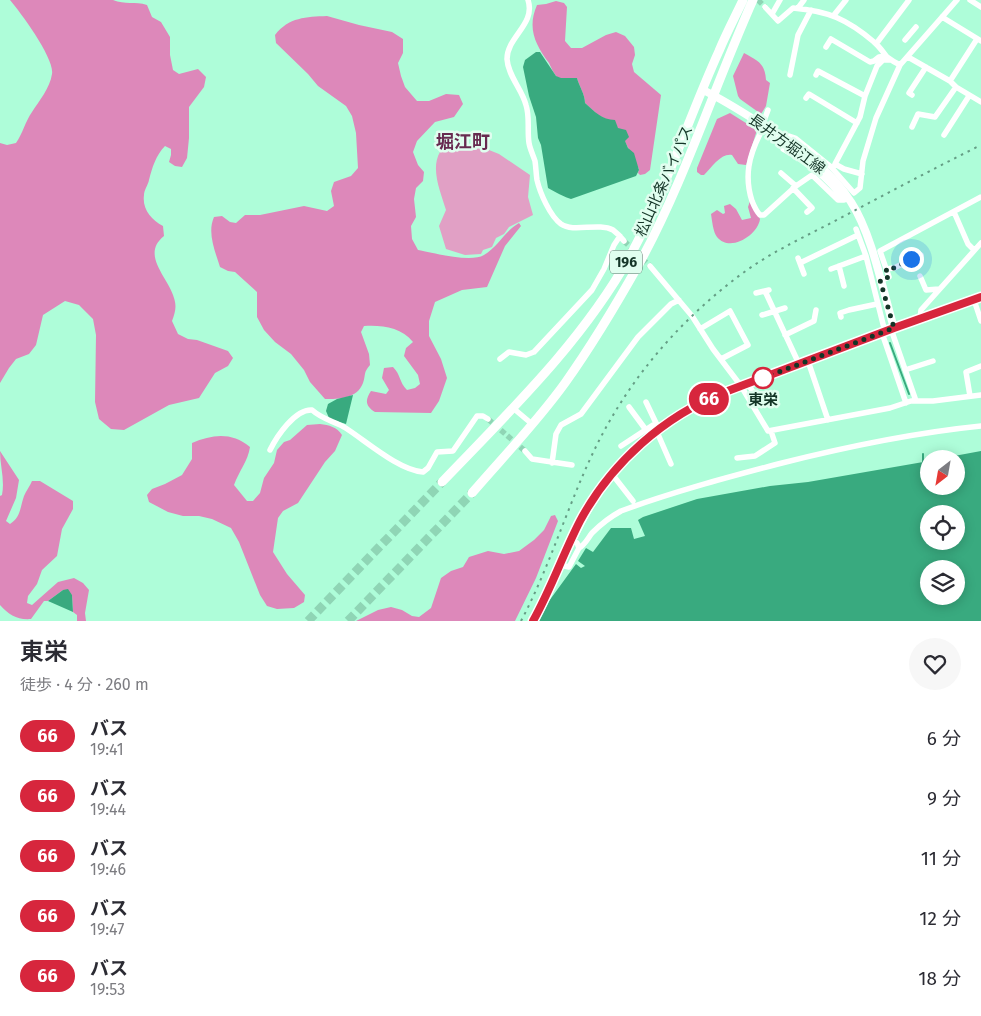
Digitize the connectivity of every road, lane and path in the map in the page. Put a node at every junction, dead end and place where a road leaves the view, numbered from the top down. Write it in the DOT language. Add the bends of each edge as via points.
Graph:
graph roads {
  1 [pos="528,0"];
  2 [pos="743,0"];
  3 [pos="753,0"];
  4 [pos="780,0"];
  5 [pos="804,0"];
  6 [pos="846,0"];
  7 [pos="909,0"];
  8 [pos="957,0"];
  9 [pos="970,0"];
  10 [pos="981,7"];
  11 [pos="765,8"];
  12 [pos="798,8"];
  13 [pos="811,10"];
  14 [pos="772,14"];
  15 [pos="834,15"];
  16 [pos="942,17"];
  17 [pos="905,40"];
  18 [pos="922,40"];
  19 [pos="979,40"];
  20 [pos="876,44"];
  21 [pos="826,47"];
  22 [pos="908,57"];
  23 [pos="889,58"];
  24 [pos="900,65"];
  25 [pos="926,67"];
  26 [pos="790,75"];
  27 [pos="816,75"];
  28 [pos="950,82"];
  29 [pos="956,87"];
  30 [pos="703,90"];
  31 [pos="713,95"];
  32 [pos="912,95"];
  33 [pos="866,96"];
  34 [pos="969,96"];
  35 [pos="806,98"];
  36 [pos="981,102"];
  37 [pos="768,110"];
  38 [pos="765,118"];
  39 [pos="857,123"];
  40 [pos="912,128"];
  41 [pos="760,134"];
  42 [pos="944,136"];
  43 [pos="786,140"];
  44 [pos="780,173"];
  45 [pos="862,174"];
  46 [pos="794,187"];
  47 [pos="854,193"];
  48 [pos="844,196"];
  49 [pos="981,197"];
  50 [pos="807,212"];
  51 [pos="954,212"];
  52 [pos="860,233"];
  53 [pos="981,243"];
  54 [pos="974,250"];
  55 [pos="921,255"];
  56 [pos="866,256"];
  57 [pos="650,266"];
  58 [pos="839,266"];
  59 [pos="831,269"];
  60 [pos="886,269"];
  61 [pos="804,274"];
  62 [pos="920,276"];
  63 [pos="880,280"];
  64 [pos="844,286"];
  65 [pos="939,289"];
  66 [pos="756,293"];
  67 [pos="978,299"];
  68 [pos="679,300"];
  69 [pos="877,304"];
  70 [pos="785,308"];
  71 [pos="816,310"];
  72 [pos="774,311"];
  73 [pos="762,315"];
  74 [pos="841,317"];
  75 [pos="920,319"];
  76 [pos="981,321"];
  77 [pos="700,329"];
  78 [pos="888,331"];
  79 [pos="785,334"];
  80 [pos="500,359"];
  81 [pos="721,359"];
  82 [pos="808,361"];
  83 [pos="934,361"];
  84 [pos="799,364"];
  85 [pos="981,366"];
  86 [pos="905,370"];
  87 [pos="744,385"];
  88 [pos="981,395"];
  89 [pos="970,396"];
  90 [pos="916,401"];
  91 [pos="646,402"];
  92 [pos="760,403"];
  93 [pos="906,403"];
  94 [pos="629,407"];
  95 [pos="513,408"];
  96 [pos="488,419"];
  97 [pos="828,420"];
  98 [pos="532,424"];
  99 [pos="981,426"];
  100 [pos="658,428"];
  101 [pos="646,430"];
  102 [pos="771,431"];
  103 [pos="621,446"];
  104 [pos="270,450"];
  105 [pos="525,451"];
  106 [pos="738,458"];
  107 [pos="552,463"];
  108 [pos="671,464"];
  109 [pos="572,465"];
  110 [pos="612,474"];
  111 [pos="442,482"];
  112 [pos="472,493"];
  113 [pos="634,501"];
  114 [pos="571,540"];
  115 [pos="579,548"];
  116 [pos="560,565"];
  117 [pos="533,621"];
  1 -- 80 [label="street" via="530,12 507,54 507,62 526,105 529,144 544,201 556,220 565,226 604,227 622,238 614,245 592,290 534,352 526,355 508,352"];
  2 -- 30 [label="highway, 松山北条バイパス / 196"];
  3 -- 31 [label="highway, 松山北条バイパス / 196"];
  4 -- 14 [label="street"];
  5 -- 12 [label="street"];
  6 -- 15 [label="street"];
  7 -- 20 [label="street"];
  8 -- 16 [label="street"];
  9 -- 10 [label="street"];
  11 -- 14 [label="street"];
  12 -- 13 [label="street"];
  12 -- 14 [label="street" via="793,8 778,21"];
  13 -- 15 [label="street"];
  13 -- 26 [label="street" via="798,35"];
  15 -- 20 [label="street"];
  16 -- 18 [label="street"];
  16 -- 19 [label="street"];
  17 -- 18 [label="street" via="914,29"];
  18 -- 22 [label="street"];
  19 -- 28 [label="street"];
  20 -- 23 [label="street"];
  21 -- 23 [label="street" via="831,39 870,62 879,56"];
  22 -- 24 [label="street"];
  22 -- 25 [label="street"];
  23 -- 24 [label="street"];
  23 -- 33 [label="street" via="880,62"];
  24 -- 45 [label="street" via="876,118"];
  25 -- 28 [label="street"];
  25 -- 32 [label="street" via="909,93"];
  27 -- 33 [label="street" via="818,71"];
  28 -- 29 [label="street"];
  29 -- 34 [label="street"];
  29 -- 40 [label="street" via="935,117 918,114"];
  30 -- 31 [label="main road, 長井方堀江線"];
  30 -- 95 [label="highway, 松山北条バイパス / 196" via="656,203 629,257 580,330"];
  31 -- 43 [label="main road, 長井方堀江線"];
  31 -- 98 [label="highway, 松山北条バイパス / 196" via="659,224 639,263 565,384"];
  33 -- 39 [label="street"];
  34 -- 36 [label="street"];
  34 -- 42 [label="street"];
  35 -- 39 [label="street" via="809,94"];
  37 -- 38 [label="street"];
  39 -- 45 [label="street" via="835,164"];
  41 -- 46 [label="street" via="748,166 750,195 756,211 764,215"];
  43 -- 47 [label="street" via="792,137 831,166"];
  43 -- 48 [label="main road, 長井方堀江線" via="822,168"];
  44 -- 46 [label="street"];
  45 -- 47 [label="street" via="860,188"];
  46 -- 48 [label="street" via="812,175 838,200"];
  46 -- 50 [label="street" via="812,208"];
  47 -- 48 [label="street"];
  48 -- 52 [label="main road, 長井方堀江線" via="855,209"];
  49 -- 51 [label="street"];
  51 -- 54 [label="street" via="968,244"];
  51 -- 60 [label="street" via="880,251"];
  52 -- 56 [label="street"];
  52 -- 61 [label="street" via="799,261"];
  52 -- 63 [label="main road, 長井方堀江線"];
  53 -- 54 [label="street"];
  54 -- 65 [label="street"];
  55 -- 60 [label="street"];
  56 -- 58 [label="street"];
  56 -- 69 [label="street"];
  57 -- 68 [label="street"];
  58 -- 59 [label="street"];
  58 -- 64 [label="street"];
  60 -- 63 [label="street" via="889,277"];
  62 -- 65 [label="street" via="926,290"];
  63 -- 78 [label="main road, 長井方堀江線"];
  65 -- 75 [label="street" via="921,310"];
  66 -- 72 [label="street" via="767,290"];
  67 -- 75 [label="main road"];
  67 -- 76 [label="street"];
  68 -- 77 [label="street"];
  68 -- 107 [label="street" via="638,337 581,414 560,425"];
  69 -- 74 [label="street" via="840,313"];
  69 -- 78 [label="street"];
  70 -- 72 [label="street"];
  71 -- 79 [label="street" via="814,321"];
  72 -- 73 [label="street"];
  72 -- 79 [label="street"];
  75 -- 78 [label="main road"];
  77 -- 81 [label="street"];
  77 -- 81 [label="street" via="730,310 748,345"];
  78 -- 82 [label="main road"];
  78 -- 86 [label="street"];
  78 -- 93 [label="street"];
  79 -- 84 [label="street"];
  81 -- 87 [label="street"];
  82 -- 84 [label="main road"];
  82 -- 97 [label="street"];
  83 -- 86 [label="street"];
  84 -- 87 [label="main road"];
  85 -- 89 [label="street" via="966,372"];
  86 -- 90 [label="street"];
  87 -- 92 [label="street"];
  87 -- 100 [label="main road" via="709,399"];
  87 -- 102 [label="street" via="766,430"];
  88 -- 89 [label="street"];
  89 -- 90 [label="street"];
  90 -- 93 [label="street"];
  91 -- 100 [label="street"];
  93 -- 97 [label="street"];
  94 -- 101 [label="street"];
  95 -- 98 [label="street"];
  95 -- 111 [label="highway, 松山北条バイパス / 196"];
  96 -- 104 [label="street" via="477,416 453,451 436,452 423,472 402,464 312,410 305,411 284,428"];
  97 -- 102 [label="street"];
  98 -- 112 [label="highway, 松山北条バイパス / 196"];
  99 -- 115 [label="street" via="875,441 726,478 621,511 606,520"];
  100 -- 101 [label="street"];
  100 -- 108 [label="street"];
  100 -- 110 [label="main road"];
  101 -- 103 [label="street"];
  102 -- 106 [label="street" via="775,444 755,456"];
  105 -- 107 [label="street" via="532,459"];
  107 -- 109 [label="street"];
  110 -- 113 [label="street"];
  110 -- 114 [label="main road"];
  114 -- 115 [label="street"];
  114 -- 116 [label="main road"];
  115 -- 116 [label="street" via="569,567"];
  116 -- 117 [label="main road"];
}
